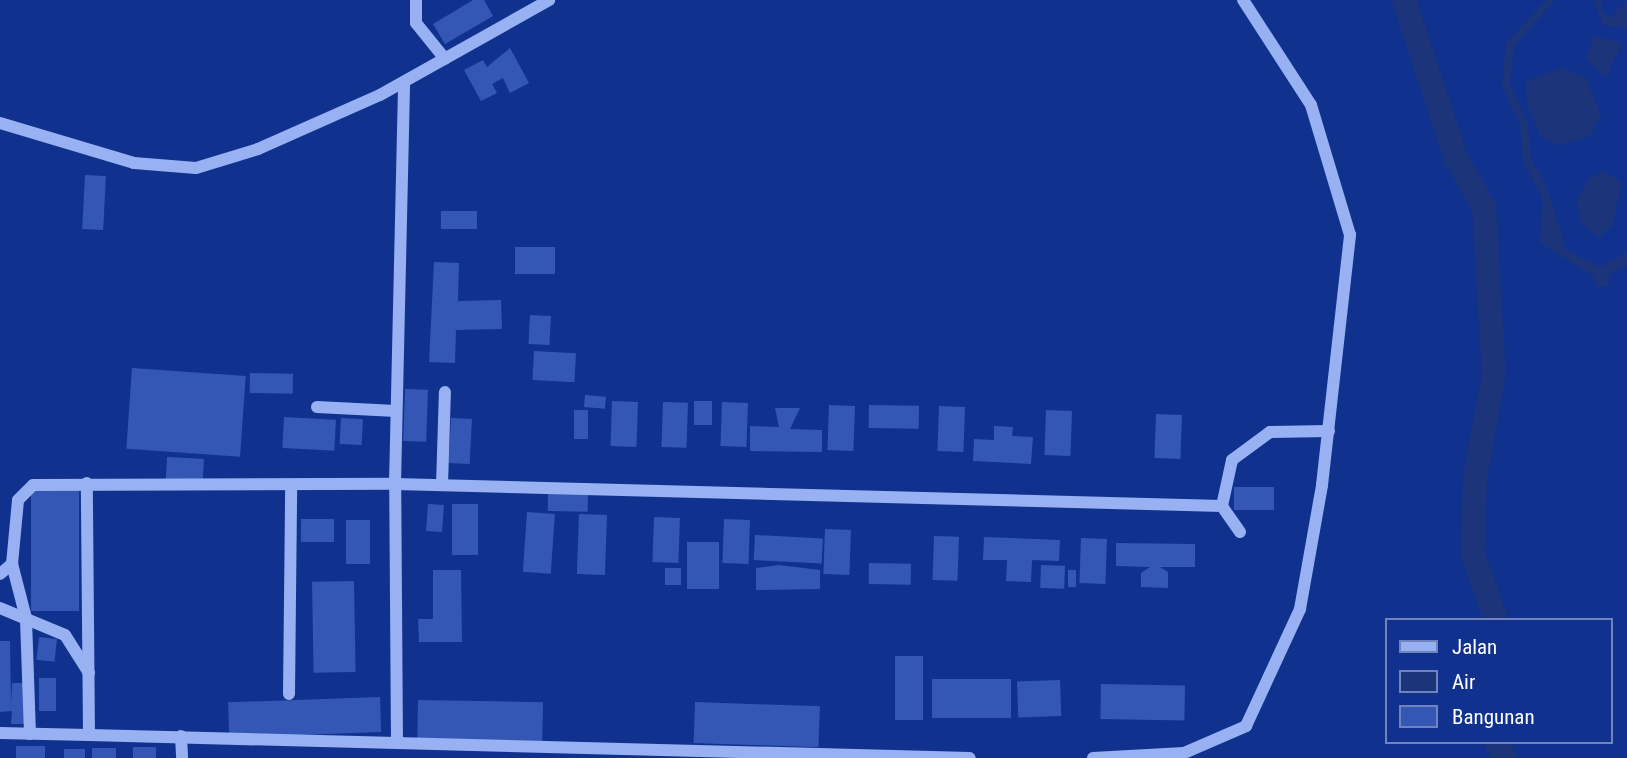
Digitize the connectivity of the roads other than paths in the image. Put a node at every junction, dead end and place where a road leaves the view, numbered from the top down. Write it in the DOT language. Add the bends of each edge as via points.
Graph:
graph roads {
  1 [pos="416,0"];
  2 [pos="549,0"];
  3 [pos="1243,0"];
  4 [pos="445,59"];
  5 [pos="404,82"];
  6 [pos="0,123"];
  7 [pos="446,393"];
  8 [pos="317,407"];
  9 [pos="396,411"];
  10 [pos="1329,431"];
  11 [pos="87,483"];
  12 [pos="395,484"];
  13 [pos="442,485"];
  14 [pos="291,486"];
  15 [pos="1222,506"];
  16 [pos="1240,532"];
  17 [pos="12,564"];
  18 [pos="0,575"];
  19 [pos="0,608"];
  20 [pos="26,618"];
  21 [pos="89,673"];
  22 [pos="289,694"];
  23 [pos="0,733"];
  24 [pos="30,734"];
  25 [pos="89,735"];
  26 [pos="181,736"];
  27 [pos="397,743"];
  28 [pos="182,758"];
  29 [pos="970,758"];
  30 [pos="1093,758"];
  1 -- 4 [label="street" via="416,23"];
  2 -- 4 [label="street"];
  3 -- 10 [label="street" via="1311,105 1345,212 1351,265"];
  4 -- 5 [label="street"];
  5 -- 6 [label="street" via="258,149 196,168 134,163"];
  5 -- 9 [label="street"];
  7 -- 13 [label="street"];
  8 -- 9 [label="street"];
  9 -- 12 [label="street"];
  10 -- 15 [label="street" via="1256,437 1232,460"];
  10 -- 30 [label="street" via="1300,609 1251,722 1184,753"];
  11 -- 14 [label="street"];
  11 -- 17 [label="street" via="39,482 22,494"];
  11 -- 21 [label="street"];
  12 -- 13 [label="street"];
  12 -- 14 [label="street"];
  12 -- 27 [label="street"];
  13 -- 15 [label="street"];
  14 -- 22 [label="street"];
  15 -- 16 [label="street"];
  17 -- 18 [label="street"];
  17 -- 20 [label="street"];
  19 -- 20 [label="street"];
  20 -- 21 [label="street" via="65,635"];
  20 -- 24 [label="street"];
  21 -- 25 [label="street"];
  23 -- 24 [label="street"];
  24 -- 25 [label="street"];
  25 -- 26 [label="street"];
  26 -- 27 [label="street"];
  26 -- 28 [label="street"];
  27 -- 29 [label="street"];
}
